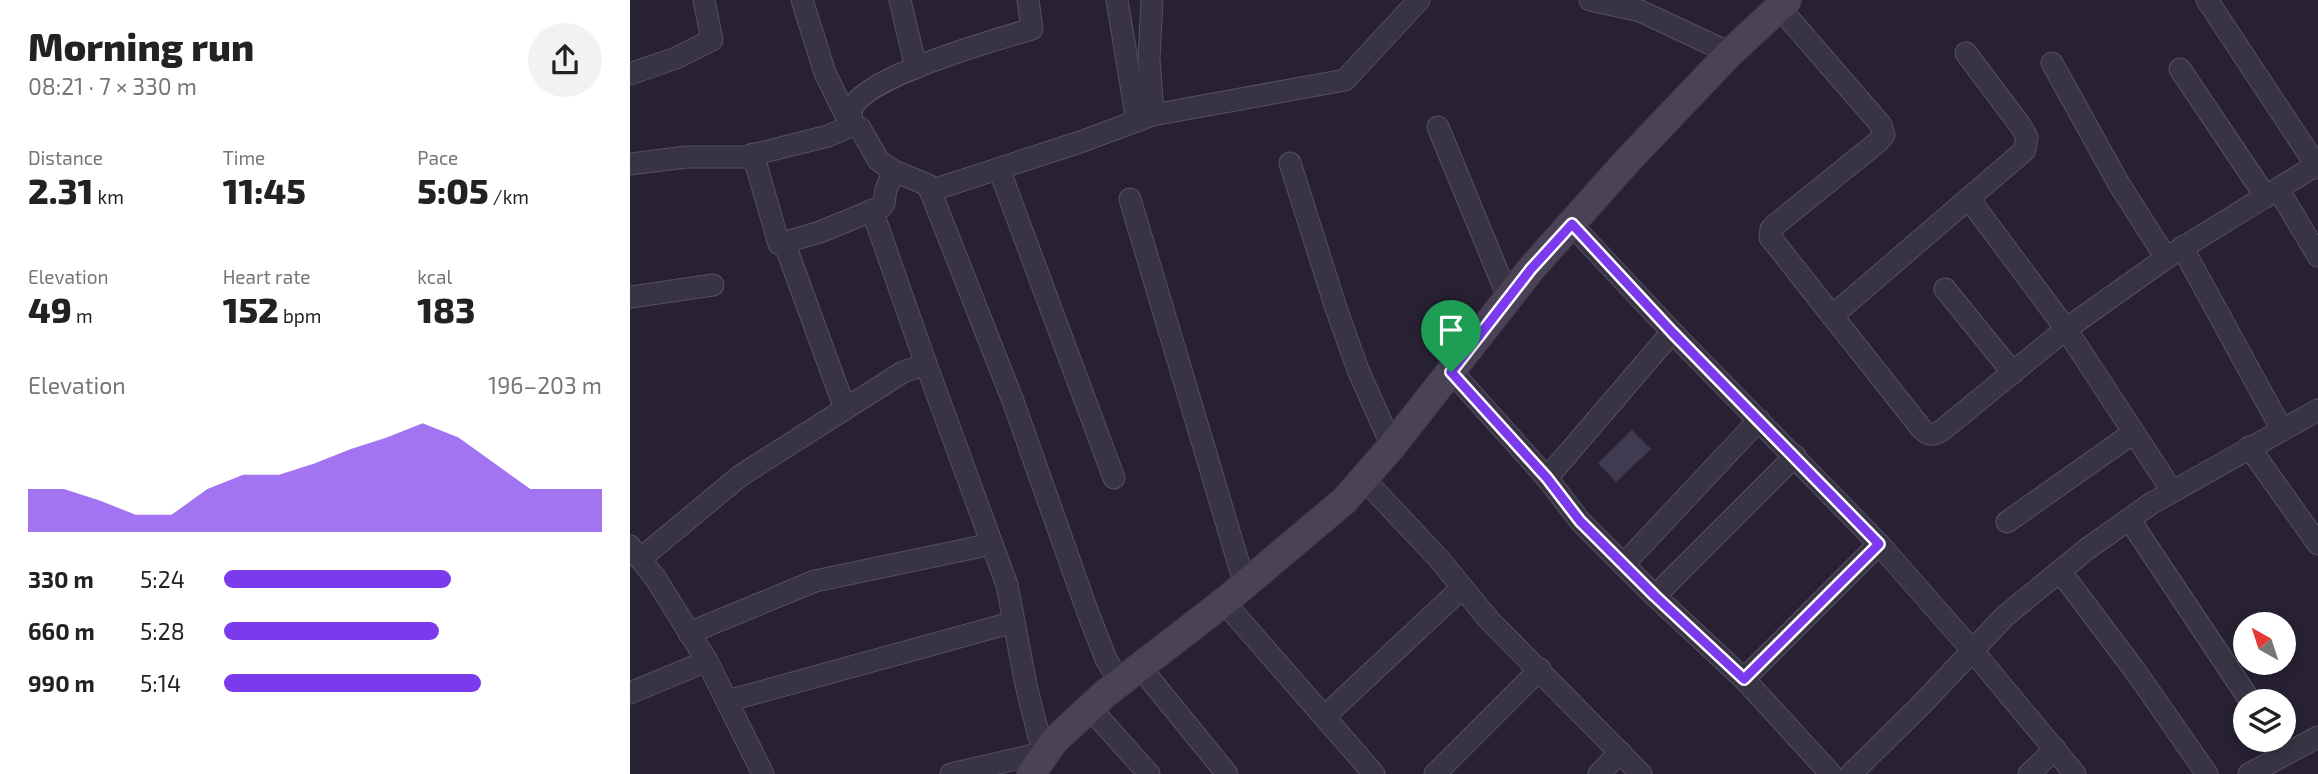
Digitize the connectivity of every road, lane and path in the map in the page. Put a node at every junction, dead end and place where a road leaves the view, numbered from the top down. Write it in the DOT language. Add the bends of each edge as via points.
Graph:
graph roads {
  1 [pos="704,0"];
  2 [pos="802,0"];
  3 [pos="900,0"];
  4 [pos="1028,0"];
  5 [pos="1117,0"];
  6 [pos="1152,0"];
  7 [pos="1419,0"];
  8 [pos="1590,0"];
  9 [pos="2207,0"];
  10 [pos="1780,2"];
  11 [pos="1639,6"];
  12 [pos="1730,53"];
  13 [pos="1966,53"];
  14 [pos="2052,63"];
  15 [pos="916,68"];
  16 [pos="2180,69"];
  17 [pos="630,74"];
  18 [pos="1145,118"];
  19 [pos="851,125"];
  20 [pos="1438,127"];
  21 [pos="753,154"];
  22 [pos="1290,163"];
  23 [pos="630,164"];
  24 [pos="2317,166"];
  25 [pos="999,169"];
  26 [pos="894,171"];
  27 [pos="930,191"];
  28 [pos="2272,193"];
  29 [pos="1130,199"];
  30 [pos="1969,199"];
  31 [pos="872,211"];
  32 [pos="1572,224"];
  33 [pos="784,242"];
  34 [pos="2174,252"];
  35 [pos="2318,256"];
  36 [pos="713,285"];
  37 [pos="1945,289"];
  38 [pos="630,297"];
  39 [pos="1508,297"];
  40 [pos="1832,316"];
  41 [pos="2066,329"];
  42 [pos="1672,332"];
  43 [pos="926,364"];
  44 [pos="1451,372"];
  45 [pos="2013,373"];
  46 [pos="845,410"];
  47 [pos="2318,410"];
  48 [pos="1759,420"];
  49 [pos="2282,430"];
  50 [pos="2133,433"];
  51 [pos="1392,446"];
  52 [pos="2249,447"];
  53 [pos="1795,456"];
  54 [pos="1114,478"];
  55 [pos="1363,478"];
  56 [pos="1547,478"];
  57 [pos="2172,491"];
  58 [pos="2129,519"];
  59 [pos="2007,522"];
  60 [pos="992,544"];
  61 [pos="1879,544"];
  62 [pos="2318,544"];
  63 [pos="635,552"];
  64 [pos="1623,565"];
  65 [pos="2060,571"];
  66 [pos="1462,588"];
  67 [pos="1234,593"];
  68 [pos="1655,596"];
  69 [pos="1014,622"];
  70 [pos="689,632"];
  71 [pos="1972,650"];
  72 [pos="707,661"];
  73 [pos="1540,669"];
  74 [pos="1130,675"];
  75 [pos="1744,679"];
  76 [pos="2241,689"];
  77 [pos="630,692"];
  78 [pos="727,701"];
  79 [pos="1090,708"];
  80 [pos="1324,717"];
  81 [pos="2318,737"];
  82 [pos="2296,743"];
  83 [pos="2055,749"];
  84 [pos="1620,752"];
  85 [pos="2275,752"];
  86 [pos="1039,763"];
  87 [pos="763,774"];
  88 [pos="951,774"];
  89 [pos="1149,774"];
  90 [pos="1227,774"];
  91 [pos="1374,774"];
  92 [pos="1435,774"];
  93 [pos="1599,774"];
  94 [pos="1641,774"];
  95 [pos="1831,774"];
  96 [pos="1851,774"];
  97 [pos="2029,774"];
  98 [pos="2075,774"];
  99 [pos="2207,774"];
  100 [pos="2249,774"];
  1 -- 17 [label="street" via="712,40"];
  2 -- 19 [label="street" via="825,73"];
  3 -- 15 [label="street"];
  4 -- 15 [label="street" via="1032,29"];
  5 -- 18 [label="street"];
  6 -- 18 [label="street"];
  7 -- 18 [label="street" via="1345,80"];
  8 -- 11 [label="street"];
  9 -- 24 [label="street"];
  10 -- 12 [label="street"];
  10 -- 40 [label="street" via="1884,131 1883,138 1770,232"];
  11 -- 12 [label="street"];
  12 -- 32 [label="street"];
  13 -- 30 [label="street" via="2020,125 2027,143 2021,155"];
  14 -- 34 [label="street" via="2119,184"];
  15 -- 19 [label="street" via="869,92 852,108"];
  16 -- 28 [label="street"];
  18 -- 25 [label="street"];
  19 -- 21 [label="street" via="828,136"];
  19 -- 26 [label="street" via="860,128 879,161"];
  20 -- 39 [label="street"];
  21 -- 23 [label="street"];
  21 -- 33 [label="street" via="779,244"];
  22 -- 51 [label="street" via="1336,309"];
  24 -- 28 [label="street"];
  25 -- 27 [label="street"];
  25 -- 54 [label="street"];
  26 -- 27 [label="street" via="916,179"];
  26 -- 31 [label="street" via="884,204"];
  27 -- 74 [label="street" via="1013,401 1106,659"];
  28 -- 34 [label="street"];
  28 -- 35 [label="street"];
  29 -- 67 [label="street"];
  30 -- 40 [label="street"];
  30 -- 41 [label="street"];
  31 -- 33 [label="street"];
  31 -- 43 [label="street"];
  32 -- 39 [label="street"];
  32 -- 42 [label="street"];
  33 -- 46 [label="street"];
  34 -- 41 [label="street"];
  34 -- 49 [label="street"];
  36 -- 38 [label="street"];
  37 -- 45 [label="street"];
  39 -- 44 [label="street"];
  40 -- 45 [label="street" via="1921,428 1932,435"];
  41 -- 45 [label="street"];
  41 -- 50 [label="street"];
  42 -- 48 [label="street"];
  42 -- 56 [label="street"];
  43 -- 46 [label="street" via="903,372"];
  43 -- 60 [label="street"];
  44 -- 51 [label="street"];
  44 -- 56 [label="street"];
  46 -- 63 [label="street" via="740,476"];
  47 -- 49 [label="street"];
  48 -- 53 [label="street"];
  48 -- 64 [label="street"];
  49 -- 52 [label="street"];
  50 -- 57 [label="street"];
  50 -- 59 [label="street"];
  51 -- 55 [label="street"];
  52 -- 57 [label="street"];
  52 -- 62 [label="street"];
  53 -- 61 [label="street"];
  53 -- 68 [label="street"];
  55 -- 66 [label="street"];
  55 -- 67 [label="street" via="1345,500"];
  56 -- 64 [label="street"];
  57 -- 58 [label="street"];
  58 -- 65 [label="street"];
  58 -- 76 [label="street"];
  60 -- 69 [label="street" via="1007,584"];
  60 -- 70 [label="street" via="815,581"];
  61 -- 71 [label="street"];
  61 -- 75 [label="street"];
  63 -- 70 [label="street"];
  64 -- 68 [label="street"];
  65 -- 71 [label="street"];
  65 -- 99 [label="street"];
  66 -- 73 [label="street"];
  66 -- 80 [label="street"];
  67 -- 74 [label="street"];
  67 -- 80 [label="street"];
  68 -- 75 [label="street"];
  69 -- 78 [label="street"];
  69 -- 86 [label="street" via="1040,737"];
  70 -- 72 [label="street"];
  71 -- 83 [label="street"];
  71 -- 96 [label="street"];
  72 -- 77 [label="street"];
  72 -- 78 [label="street"];
  73 -- 84 [label="street"];
  73 -- 92 [label="street"];
  74 -- 79 [label="street"];
  74 -- 90 [label="street"];
  75 -- 95 [label="street"];
  78 -- 87 [label="street"];
  79 -- 86 [label="street" via="1054,741"];
  79 -- 89 [label="street"];
  80 -- 91 [label="street"];
  81 -- 82 [label="street"];
  83 -- 97 [label="street"];
  83 -- 98 [label="street"];
  84 -- 93 [label="street"];
  84 -- 94 [label="street"];
  85 -- 100 [label="street"];
  86 -- 88 [label="street"];
}
